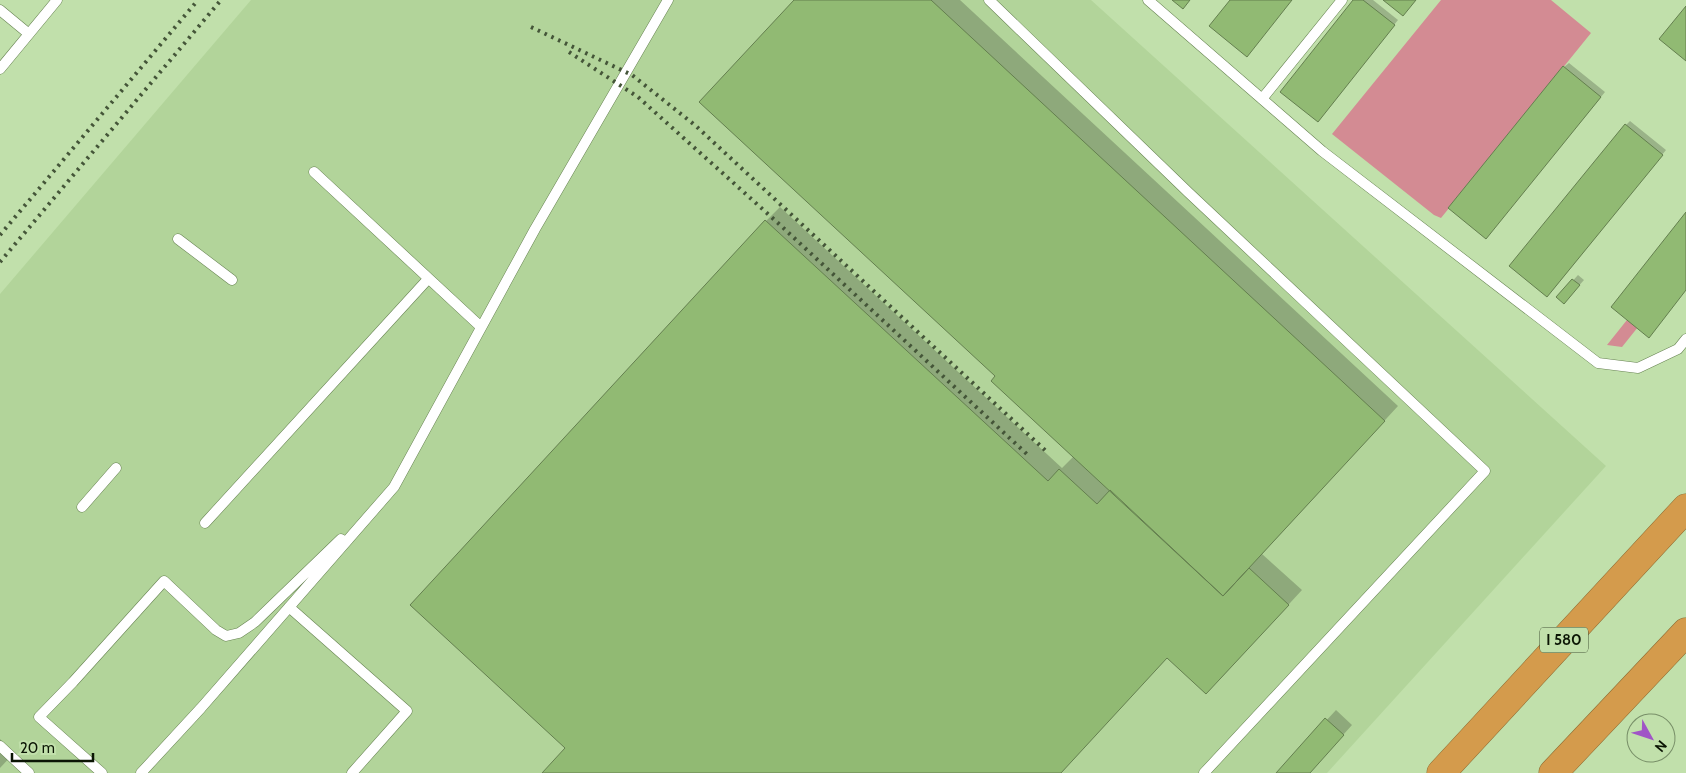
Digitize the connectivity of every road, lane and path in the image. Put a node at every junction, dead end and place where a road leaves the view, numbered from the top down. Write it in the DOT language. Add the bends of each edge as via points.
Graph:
graph roads {
  1 [pos="57,0"];
  2 [pos="668,0"];
  3 [pos="989,0"];
  4 [pos="1148,0"];
  5 [pos="1342,0"];
  6 [pos="0,10"];
  7 [pos="29,34"];
  8 [pos="0,69"];
  9 [pos="1262,99"];
  10 [pos="314,172"];
  11 [pos="178,239"];
  12 [pos="428,278"];
  13 [pos="232,280"];
  14 [pos="481,327"];
  15 [pos="1686,338"];
  16 [pos="116,468"];
  17 [pos="394,488"];
  18 [pos="82,506"];
  19 [pos="1686,508"];
  20 [pos="205,523"];
  21 [pos="289,607"];
  22 [pos="1686,632"];
  23 [pos="0,746"];
  24 [pos="29,773"];
  25 [pos="102,773"];
  26 [pos="141,773"];
  27 [pos="352,773"];
  28 [pos="1204,773"];
  29 [pos="1441,773"];
  30 [pos="1553,773"];
  1 -- 7 [label="lane"];
  2 -- 14 [label="lane"];
  3 -- 28 [label="lane" via="1485,471"];
  4 -- 9 [label="lane"];
  5 -- 9 [label="lane"];
  6 -- 7 [label="lane"];
  7 -- 8 [label="lane"];
  9 -- 15 [label="lane" via="1322,152 1598,363 1638,368 1678,349"];
  10 -- 12 [label="lane"];
  11 -- 13 [label="lane"];
  12 -- 14 [label="lane"];
  12 -- 20 [label="lane"];
  14 -- 17 [label="lane"];
  16 -- 18 [label="lane"];
  17 -- 21 [label="lane"];
  17 -- 25 [label="lane" via="256,622 239,633 226,636 216,630 164,581 39,717"];
  19 -- 29 [label="highway, I 580"];
  21 -- 26 [label="lane"];
  21 -- 27 [label="lane" via="407,711"];
  22 -- 30 [label="highway"];
  23 -- 24 [label="lane"];
}
